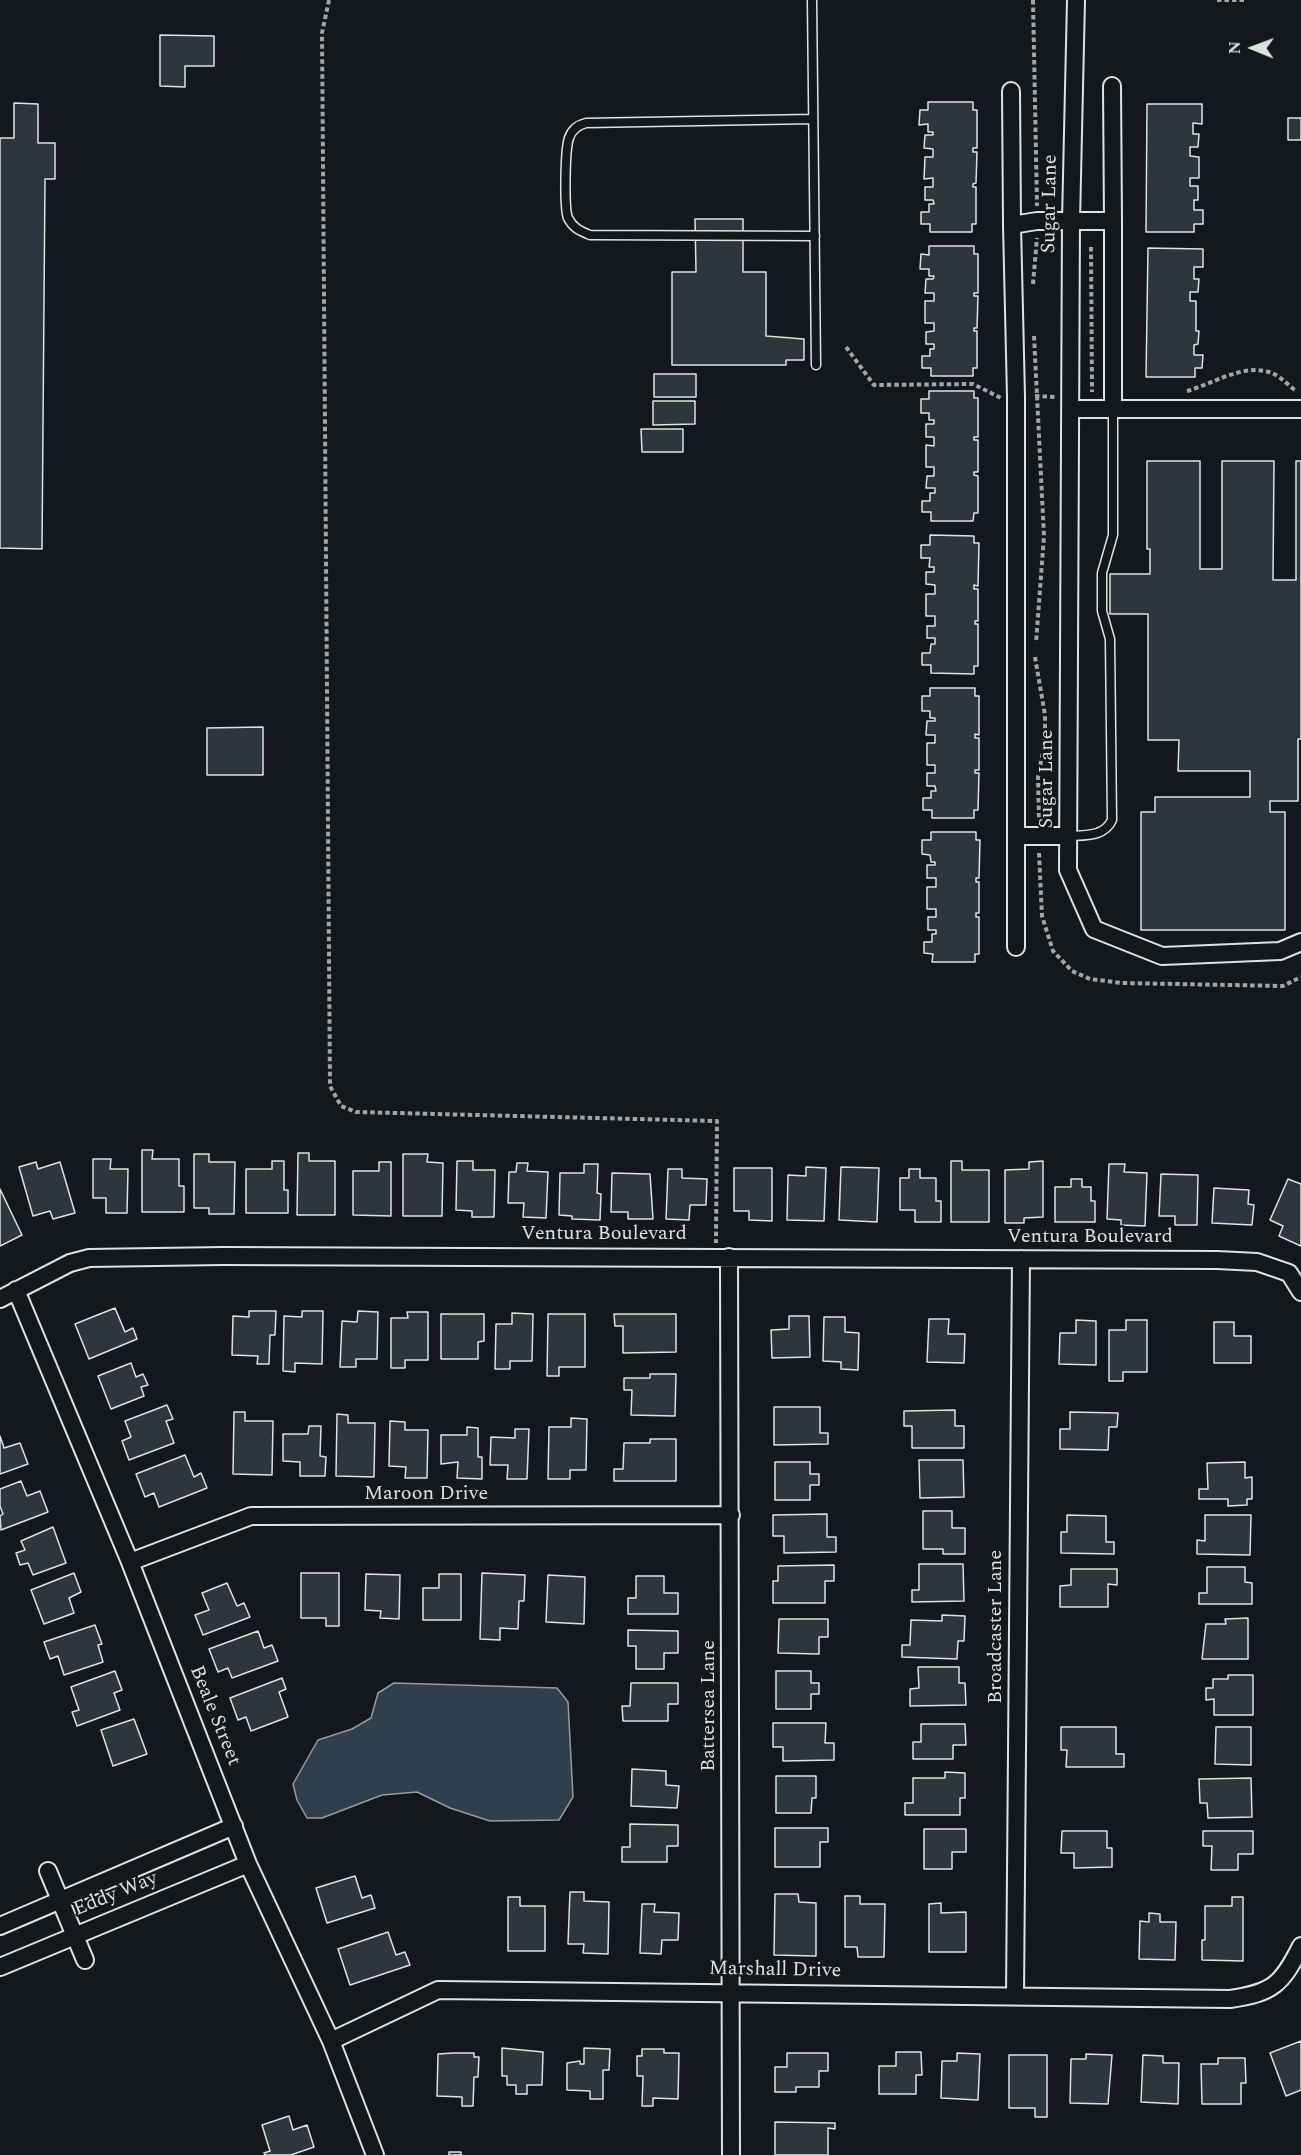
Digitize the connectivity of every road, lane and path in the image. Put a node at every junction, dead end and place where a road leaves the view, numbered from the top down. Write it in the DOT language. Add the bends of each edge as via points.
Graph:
graph roads {
  1 [pos="329,0"];
  2 [pos="812,0"];
  3 [pos="1033,0"];
  4 [pos="1076,0"];
  5 [pos="1216,0"];
  6 [pos="1247,0"];
  7 [pos="1112,86"];
  8 [pos="1011,91"];
  9 [pos="813,119"];
  10 [pos="1037,221"];
  11 [pos="1071,221"];
  12 [pos="1113,221"];
  13 [pos="1012,225"];
  14 [pos="815,236"];
  15 [pos="1032,290"];
  16 [pos="1034,334"];
  17 [pos="846,347"];
  18 [pos="816,365"];
  19 [pos="1183,392"];
  20 [pos="1038,396"];
  21 [pos="1301,396"];
  22 [pos="1016,397"];
  23 [pos="1070,403"];
  24 [pos="1301,409"];
  25 [pos="1113,410"];
  26 [pos="1016,836"];
  27 [pos="1069,836"];
  28 [pos="1301,942"];
  29 [pos="1016,947"];
  30 [pos="723,1257"];
  31 [pos="1021,1259"];
  32 [pos="16,1290"];
  33 [pos="1301,1292"];
  34 [pos="0,1299"];
  35 [pos="730,1515"];
  36 [pos="130,1562"];
  37 [pos="234,1826"];
  38 [pos="248,1864"];
  39 [pos="48,1871"];
  40 [pos="62,1899"];
  41 [pos="0,1926"];
  42 [pos="74,1935"];
  43 [pos="1301,1946"];
  44 [pos="85,1960"];
  45 [pos="0,1967"];
  46 [pos="732,1991"];
  47 [pos="1015,1996"];
  48 [pos="331,2041"];
  49 [pos="375,2155"];
  50 [pos="731,2155"];
  1 -- 30 [label="path" via="321,33 330,1086 341,1106 356,1112 717,1121"];
  2 -- 9 [label="lane"];
  3 -- 10 [label="path"];
  4 -- 11 [label="street, Sugar Lane"];
  5 -- 6 [label="path"];
  7 -- 12 [label="street"];
  8 -- 13 [label="street"];
  9 -- 14 [label="lane"];
  9 -- 14 [label="lane" via="578,125 570,136 566,154 567,216 575,229 590,235"];
  10 -- 11 [label="street"];
  10 -- 13 [label="street"];
  10 -- 15 [label="path"];
  11 -- 12 [label="street"];
  11 -- 23 [label="street, Sugar Lane"];
  12 -- 25 [label="street"];
  13 -- 22 [label="street"];
  14 -- 18 [label="lane"];
  16 -- 20 [label="path"];
  17 -- 22 [label="path" via="874,384 973,384 1001,398"];
  19 -- 21 [label="path" via="1238,372 1258,370 1274,373"];
  20 -- 22 [label="path"];
  20 -- 23 [label="path"];
  22 -- 26 [label="street"];
  23 -- 25 [label="street"];
  23 -- 27 [label="street, Sugar Lane"];
  24 -- 25 [label="street"];
  25 -- 27 [label="lane" via="1113,535 1102,573 1102,611 1110,639 1112,820 1099,834"];
  26 -- 27 [label="street"];
  26 -- 29 [label="street"];
  27 -- 28 [label="street, Sugar Lane" via="1068,870 1094,929 1162,956 1280,951"];
  30 -- 31 [label="street, Ventura Boulevard"];
  30 -- 32 [label="street, Ventura Boulevard" via="104,1257 70,1263"];
  30 -- 35 [label="street, Battersea Lane"];
  31 -- 33 [label="street, Ventura Boulevard" via="1257,1262 1289,1273"];
  31 -- 47 [label="street, Broadcaster Lane"];
  32 -- 34 [label="street, Ventura Boulevard"];
  32 -- 36 [label="street, Beale Street"];
  35 -- 36 [label="street, Maroon Drive" via="251,1516"];
  35 -- 46 [label="street, Battersea Lane"];
  36 -- 37 [label="street, Beale Street"];
  37 -- 38 [label="street, Beale Street"];
  37 -- 40 [label="street, Eddy Way"];
  38 -- 42 [label="street, Eddy Way"];
  38 -- 48 [label="street, Beale Street"];
  39 -- 40 [label="street"];
  40 -- 41 [label="street, Eddy Way"];
  40 -- 42 [label="street"];
  42 -- 44 [label="street"];
  42 -- 45 [label="street, Eddy Way"];
  43 -- 47 [label="street, Marshall Drive" via="1287,1974 1260,1995 1230,2000"];
  46 -- 47 [label="street, Marshall Drive"];
  46 -- 48 [label="street, Marshall Drive" via="438,1990"];
  46 -- 50 [label="street, Battersea Lane"];
  48 -- 49 [label="street, Beale Street"];
}
